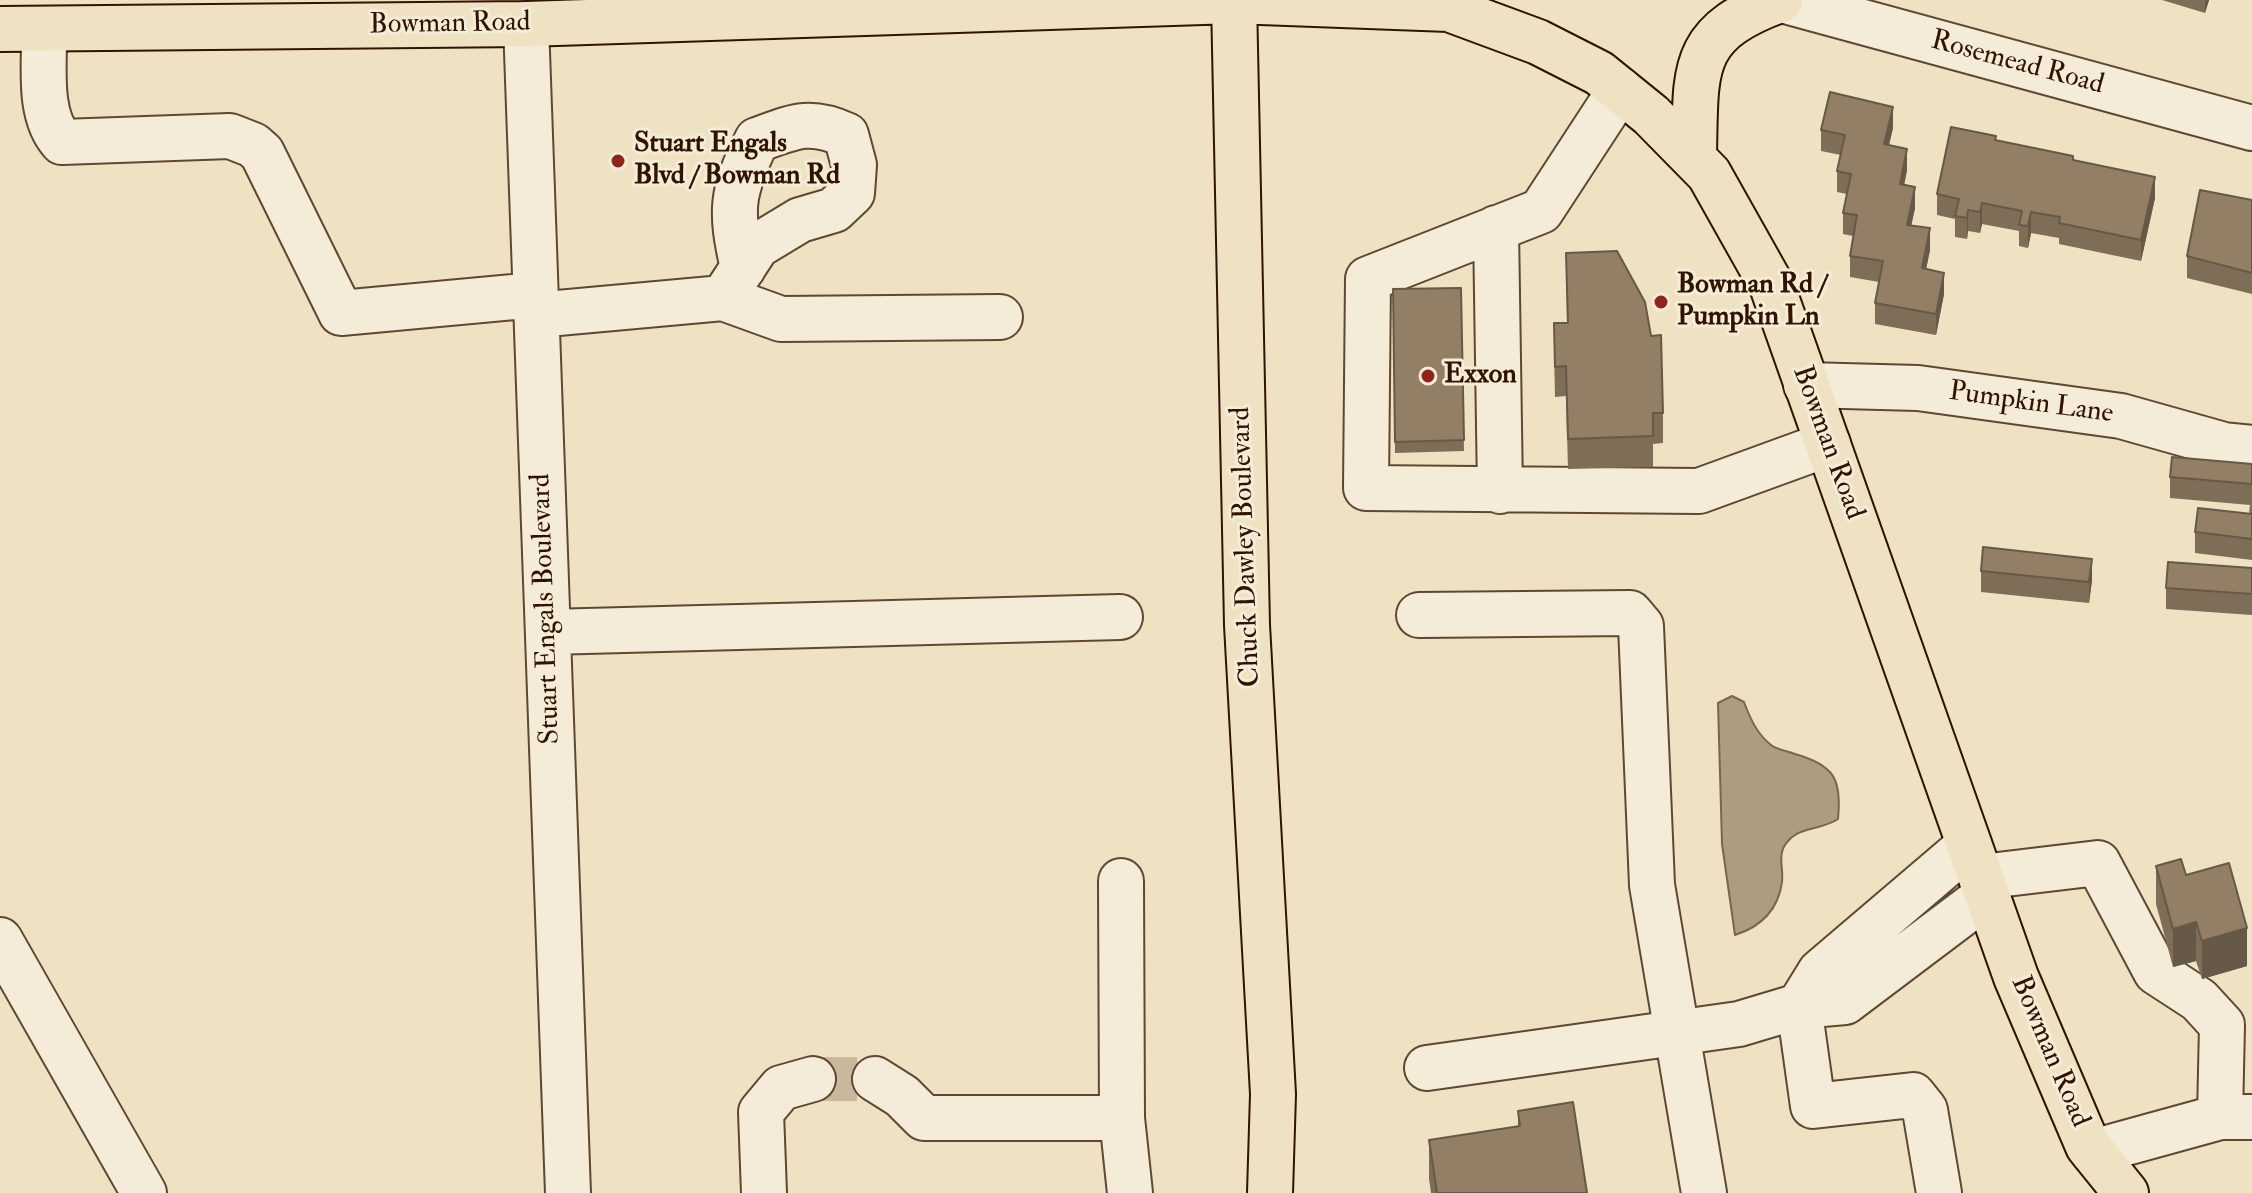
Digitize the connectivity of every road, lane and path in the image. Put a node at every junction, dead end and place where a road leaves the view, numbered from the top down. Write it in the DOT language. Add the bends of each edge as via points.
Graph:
graph roads {
  1 [pos="1234,0"];
  2 [pos="1781,0"];
  3 [pos="1461,4"];
  4 [pos="751,9"];
  5 [pos="438,12"];
  6 [pos="526,24"];
  7 [pos="0,29"];
  8 [pos="44,29"];
  9 [pos="1620,90"];
  10 [pos="2251,125"];
  11 [pos="1694,155"];
  12 [pos="1496,228"];
  13 [pos="536,305"];
  14 [pos="1000,317"];
  15 [pos="1806,385"];
  16 [pos="1828,444"];
  17 [pos="2252,448"];
  18 [pos="1500,491"];
  19 [pos="1419,615"];
  20 [pos="1120,617"];
  21 [pos="548,632"];
  22 [pos="1979,872"];
  23 [pos="1121,881"];
  24 [pos="0,940"];
  25 [pos="1799,1006"];
  26 [pos="1679,1034"];
  27 [pos="1427,1068"];
  28 [pos="875,1079"];
  29 [pos="797,1084"];
  30 [pos="1273,1094"];
  31 [pos="2236,1117"];
  32 [pos="1122,1118"];
  33 [pos="2093,1152"];
  34 [pos="144,1193"];
  35 [pos="568,1193"];
  36 [pos="764,1193"];
  37 [pos="1130,1193"];
  38 [pos="1270,1193"];
  39 [pos="1298,1193"];
  40 [pos="1704,1193"];
  41 [pos="1939,1193"];
  42 [pos="2126,1193"];
  1 -- 3 [label="main road, Bowman Road"];
  1 -- 4 [label="main road, Bowman Road"];
  1 -- 30 [label="main road, Chuck Dawley Boulevard" via="1247,625"];
  2 -- 10 [label="street, Rosemead Road"];
  2 -- 11 [label="main road" via="1745,13 1710,40 1696,84"];
  3 -- 9 [label="main road, Bowman Road" via="1599,73"];
  4 -- 6 [label="main road, Bowman Road"];
  5 -- 6 [label="main road, Bowman Road"];
  5 -- 8 [label="main road, Bowman Road"];
  6 -- 13 [label="street, Stuart Engals Boulevard"];
  7 -- 8 [label="main road, Bowman Road"];
  8 -- 13 [label="street" via="46,113 62,142 230,136 253,145 262,153 341,313"];
  9 -- 11 [label="main road, Bowman Road"];
  9 -- 12 [label="street" via="1541,211"];
  11 -- 15 [label="main road, Bowman Road" via="1772,286"];
  12 -- 18 [label="street" via="1480,349 1482,406"];
  12 -- 18 [label="street" via="1368,279 1380,350 1380,407 1366,488"];
  13 -- 14 [label="street" via="733,283 781,319"];
  13 -- 21 [label="street, Stuart Engals Boulevard"];
  15 -- 16 [label="main road, Bowman Road"];
  15 -- 17 [label="street, Pumpkin Lane" via="1918,388 2121,416"];
  16 -- 18 [label="street" via="1699,491"];
  16 -- 22 [label="main road, Bowman Road"];
  19 -- 26 [label="street" via="1630,613 1641,626 1652,885"];
  20 -- 21 [label="street"];
  21 -- 35 [label="street, Stuart Engals Boulevard"];
  22 -- 25 [label="street" via="1820,972"];
  22 -- 31 [label="street" via="2098,863 2156,972 2199,1000 2222,1025"];
  22 -- 33 [label="main road, Bowman Road" via="2016,977"];
  23 -- 32 [label="street"];
  24 -- 34 [label="street"];
  25 -- 26 [label="street"];
  25 -- 41 [label="street" via="1813,1106 1913,1095 1925,1110"];
  26 -- 27 [label="street"];
  26 -- 40 [label="street"];
  28 -- 32 [label="street" via="924,1118"];
  29 -- 36 [label="street" via="761,1112"];
  30 -- 38 [label="main road, Chuck Dawley Boulevard"];
  30 -- 39 [label="main road, Chuck Dawley Boulevard"];
  31 -- 33 [label="street"];
  32 -- 37 [label="street"];
  33 -- 42 [label="main road, Bowman Road"];
}
